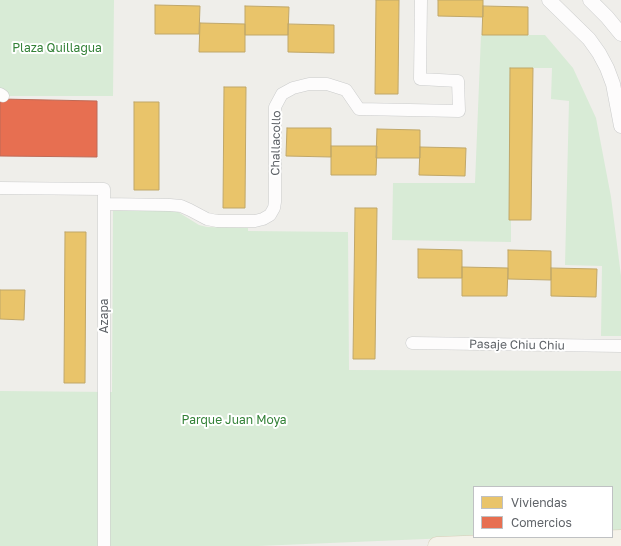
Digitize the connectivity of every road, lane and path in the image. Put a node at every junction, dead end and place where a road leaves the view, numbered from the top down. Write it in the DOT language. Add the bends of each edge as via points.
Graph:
graph roads {
  1 [pos="421,0"];
  2 [pos="549,0"];
  3 [pos="590,0"];
  4 [pos="621,34"];
  5 [pos="621,126"];
  6 [pos="0,188"];
  7 [pos="104,204"];
  8 [pos="412,343"];
  9 [pos="621,346"];
  10 [pos="621,539"];
  11 [pos="104,546"];
  12 [pos="437,546"];
  1 -- 7 [label="street, Challacollo" via="420,79 458,81 459,111 359,109 346,90 327,84 309,84 293,88 282,94 275,107 275,202 270,215 255,221 217,221 181,206"];
  2 -- 5 [label="street" via="589,39 599,53 613,84"];
  3 -- 4 [label="street"];
  6 -- 7 [label="street, Azapa" via="104,189"];
  7 -- 11 [label="street, Azapa"];
  8 -- 9 [label="street, Pasaje Chiu Chiu"];
  10 -- 12 [label="main road"];
}
